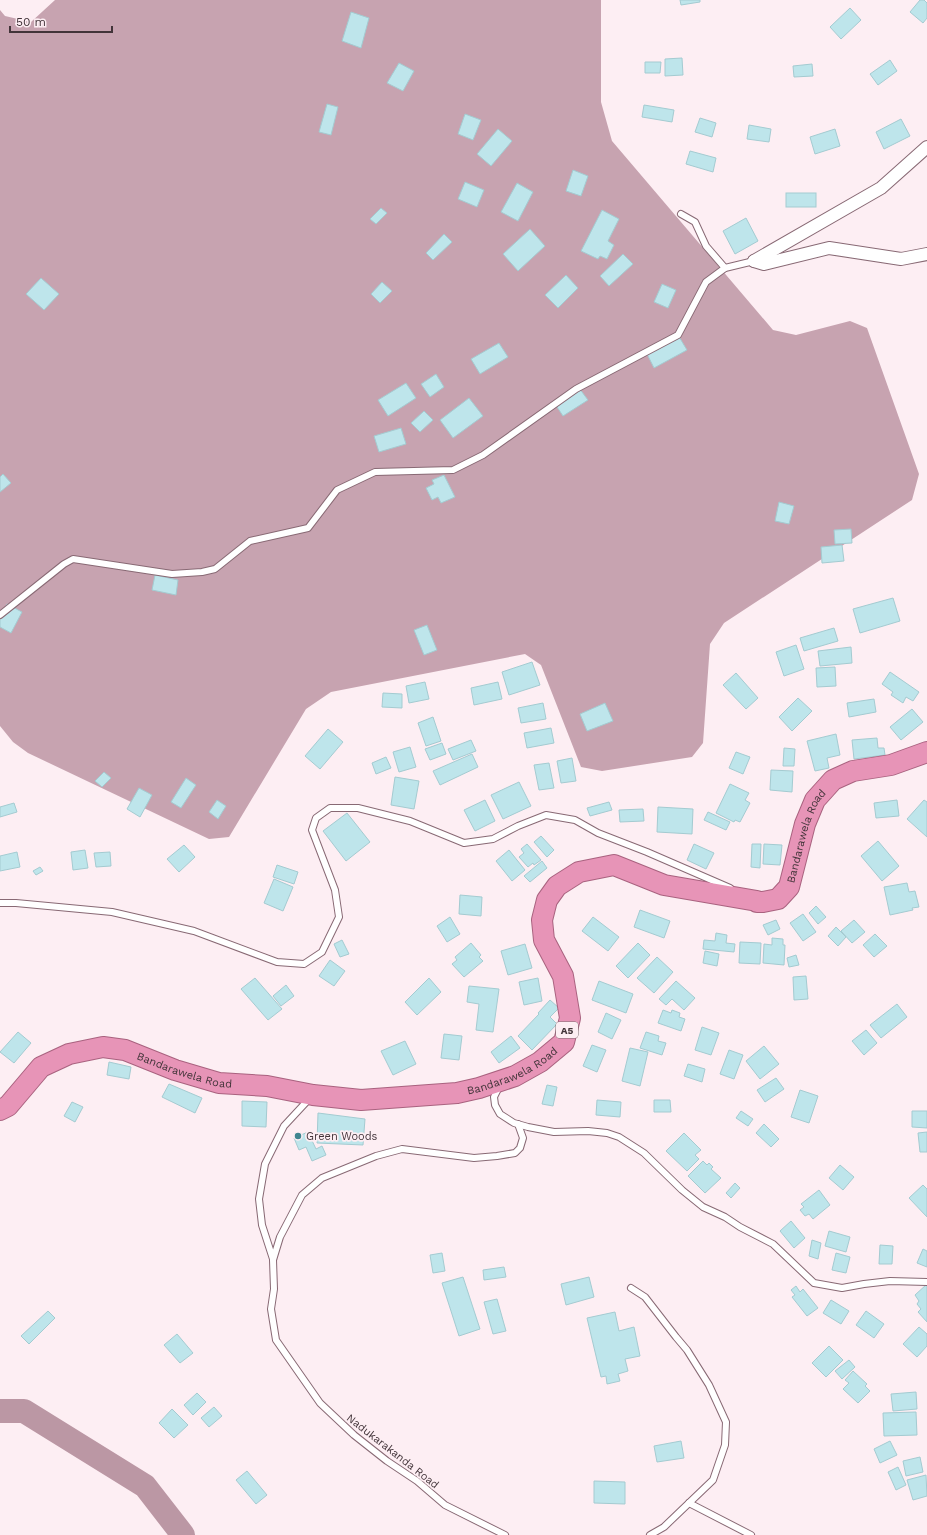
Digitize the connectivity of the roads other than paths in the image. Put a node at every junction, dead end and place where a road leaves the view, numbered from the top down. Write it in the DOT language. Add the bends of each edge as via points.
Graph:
graph roads {
  1 [pos="927,147"];
  2 [pos="681,214"];
  3 [pos="927,254"];
  4 [pos="754,261"];
  5 [pos="725,268"];
  6 [pos="0,615"];
  7 [pos="927,752"];
  8 [pos="757,901"];
  9 [pos="0,903"];
  10 [pos="505,1079"];
  11 [pos="313,1095"];
  12 [pos="0,1110"];
  13 [pos="518,1124"];
  14 [pos="273,1260"];
  15 [pos="927,1282"];
  16 [pos="631,1288"];
  17 [pos="689,1503"];
  18 [pos="505,1535"];
  19 [pos="650,1535"];
  20 [pos="751,1535"];
  1 -- 4 [label="street" via="881,188"];
  2 -- 5 [label="lane" via="695,222 706,246"];
  3 -- 4 [label="street" via="901,259 829,248 764,264"];
  4 -- 5 [label="lane"];
  5 -- 6 [label="lane" via="706,282 678,334 576,389 483,455 453,470 375,472 337,490 308,528 250,541 215,569 172,574 73,559"];
  7 -- 8 [label="highway, Bandarawela Road / A5" via="892,765 853,771 833,780 815,800 805,824 789,887 778,899"];
  8 -- 9 [label="lane" via="598,833 575,820 546,815 493,839 464,843 410,821 358,808 330,808 316,818 312,830 335,890 339,917 322,952 304,964 277,962 194,931 112,912"];
  8 -- 10 [label="highway, Bandarawela Road / A5" via="664,885 614,865 579,872 557,886 548,900 542,920 544,940 563,976 570,1018 564,1042 540,1062"];
  10 -- 11 [label="highway, Bandarawela Road / A5" via="457,1093 362,1100"];
  10 -- 13 [label="lane" via="497,1089 495,1105 500,1114"];
  11 -- 12 [label="highway, Bandarawela Road / A5" via="268,1086 219,1083 175,1070 125,1050 103,1047 69,1054 41,1067 8,1106"];
  11 -- 14 [label="lane" via="284,1126 265,1164 259,1199 262,1225"];
  13 -- 14 [label="lane, Nadukarakanda Road" via="523,1138 520,1148 514,1153 474,1158 402,1150 376,1156 322,1178 302,1195 280,1237"];
  13 -- 15 [label="lane" via="554,1132 588,1131 619,1137 644,1153 703,1207 773,1244 814,1283 842,1288 890,1281"];
  14 -- 18 [label="lane, Nadukarakanda Road" via="274,1289 271,1309 276,1340 320,1402 354,1435 445,1505"];
  16 -- 17 [label="lane" via="645,1297 687,1350 709,1385 726,1422 725,1445 713,1480"];
  17 -- 19 [label="lane" via="664,1527"];
  17 -- 20 [label="lane"];
}
